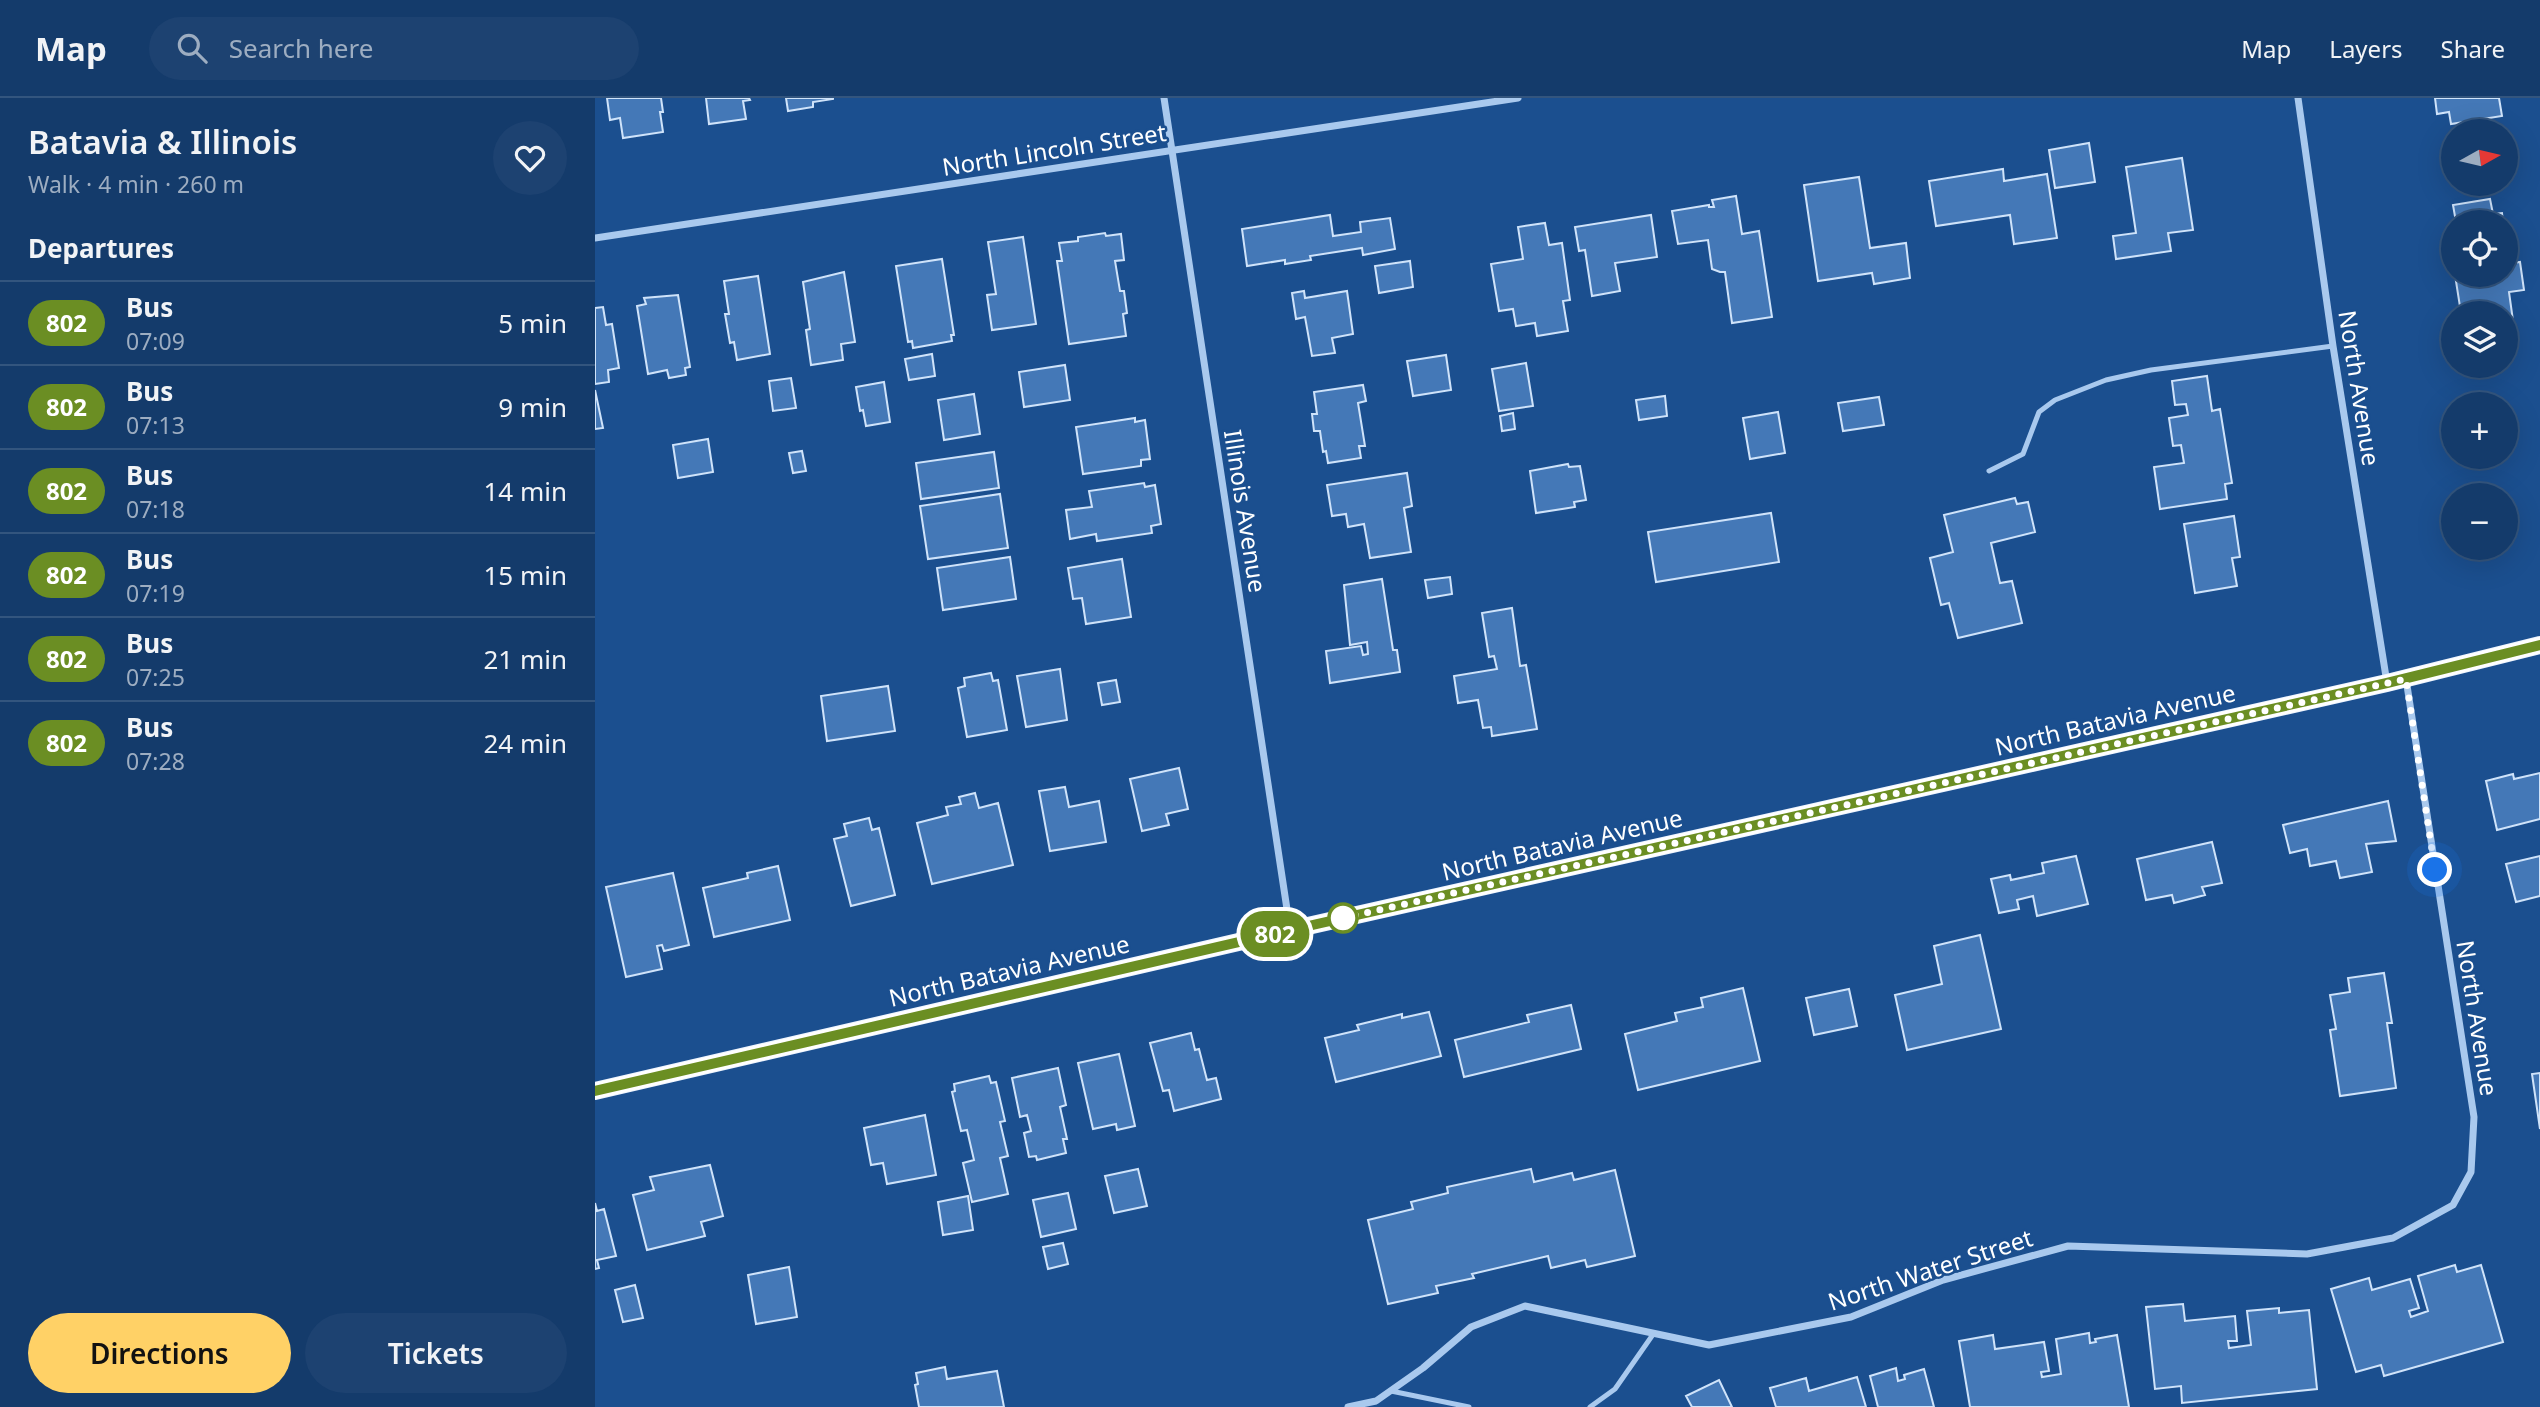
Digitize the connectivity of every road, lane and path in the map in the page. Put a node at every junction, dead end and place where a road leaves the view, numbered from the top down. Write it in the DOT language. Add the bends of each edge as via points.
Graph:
graph roads {
  1 [pos="1164,98"];
  2 [pos="1518,98"];
  3 [pos="2298,98"];
  4 [pos="1172,150"];
  5 [pos="595,238"];
  6 [pos="2333,346"];
  7 [pos="1989,471"];
  8 [pos="2540,645"];
  9 [pos="2406,679"];
  10 [pos="2387,683"];
  11 [pos="1290,930"];
  12 [pos="595,1091"];
  13 [pos="2307,1254"];
  14 [pos="1654,1333"];
  15 [pos="1391,1391"];
  16 [pos="1348,1407"];
  17 [pos="1469,1407"];
  18 [pos="1590,1407"];
  1 -- 4 [label="street, Illinois Avenue"];
  2 -- 4 [label="street, North Lincoln Street"];
  3 -- 6 [label="street, North Avenue"];
  4 -- 5 [label="street, North Lincoln Street"];
  4 -- 11 [label="street, Illinois Avenue"];
  6 -- 7 [label="lane" via="2106,380 2055,400 2039,412 2023,454"];
  6 -- 10 [label="street, North Avenue"];
  8 -- 9 [label="main road, North Batavia Avenue"];
  9 -- 10 [label="main road, North Batavia Avenue"];
  9 -- 13 [label="street, North Avenue" via="2474,1116 2471,1172 2453,1205 2393,1238"];
  10 -- 11 [label="main road, North Batavia Avenue"];
  11 -- 12 [label="main road, North Batavia Avenue"];
  13 -- 14 [label="street, North Water Street" via="2068,1246 1943,1280 1851,1317 1709,1345"];
  14 -- 15 [label="street, North Water Street" via="1525,1306 1472,1327"];
  14 -- 18 [label="lane" via="1615,1389"];
  15 -- 16 [label="street, North Water Street" via="1376,1401"];
  15 -- 17 [label="lane"];
}
